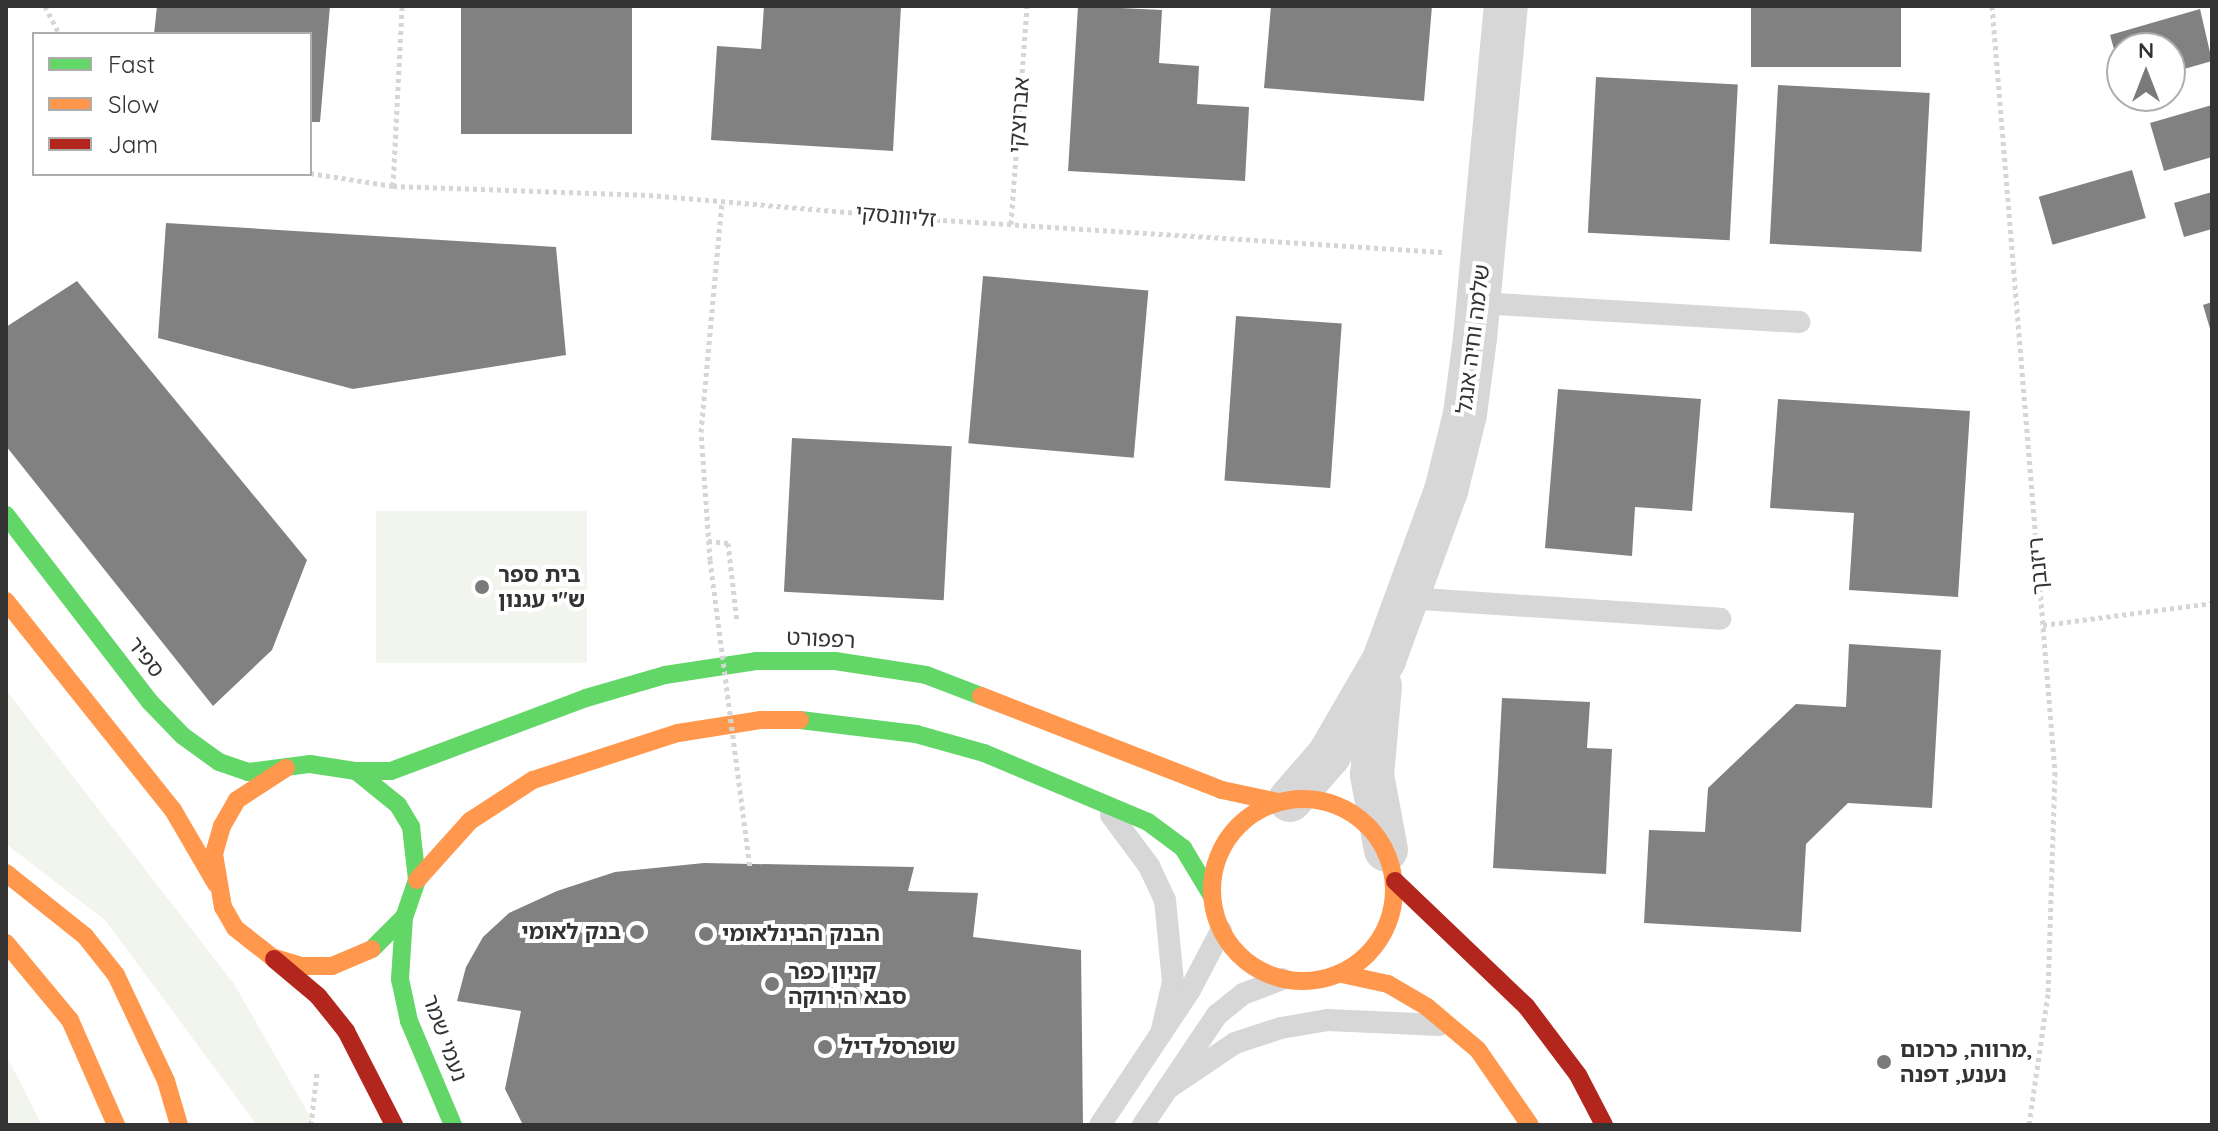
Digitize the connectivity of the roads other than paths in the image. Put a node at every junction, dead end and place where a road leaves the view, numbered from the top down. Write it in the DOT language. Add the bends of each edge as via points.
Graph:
graph roads {
  1 [pos="1506,6"];
  2 [pos="1478,303"];
  3 [pos="1799,322"];
  4 [pos="6,515"];
  5 [pos="1407,598"];
  6 [pos="6,601"];
  7 [pos="1720,619"];
  8 [pos="1384,660"];
  9 [pos="286,768"];
  10 [pos="356,771"];
  11 [pos="1097,799"];
  12 [pos="1284,801"];
  13 [pos="1391,865"];
  14 [pos="6,873"];
  15 [pos="417,880"];
  16 [pos="216,884"];
  17 [pos="1212,896"];
  18 [pos="404,917"];
  19 [pos="1221,931"];
  20 [pos="6,943"];
  21 [pos="272,957"];
  22 [pos="1342,974"];
  23 [pos="1282,979"];
  24 [pos="1449,1026"];
  25 [pos="1161,1034"];
  26 [pos="1167,1089"];
  27 [pos="1148,1120"];
  28 [pos="116,1125"];
  29 [pos="179,1125"];
  30 [pos="394,1125"];
  31 [pos="453,1125"];
  32 [pos="1100,1125"];
  33 [pos="1530,1125"];
  34 [pos="1604,1125"];
  1 -- 2 [label="street, שלמה וחיה אנגל"];
  2 -- 3 [label="lane"];
  2 -- 5 [label="street, שלמה וחיה אנגל" via="1465,414 1446,491"];
  4 -- 9 [label="main road, ספיר" via="150,702 183,736 219,762 248,772"];
  5 -- 7 [label="lane"];
  5 -- 8 [label="street, שלמה וחיה אנגל"];
  6 -- 16 [label="main road" via="173,810"];
  8 -- 12 [label="street, שלמה וחיה אנגל" via="1345,731"];
  8 -- 13 [label="street, שלמה וחיה אנגל" via="1372,775"];
  9 -- 10 [label="main road" via="322,764"];
  9 -- 16 [label="main road" via="237,800 214,854"];
  10 -- 12 [label="main road, רפפורט" via="406,766 586,698 665,675 742,663 835,661 926,675 1222,790"];
  10 -- 15 [label="main road" via="379,785 411,827"];
  11 -- 15 [label="main road" via="996,757 916,734 830,720 760,720 678,733 533,780 470,821"];
  11 -- 17 [label="main road" via="1148,822 1183,848"];
  11 -- 25 [label="lane" via="1149,866 1165,900 1173,982"];
  12 -- 13 [label="main road" via="1319,800 1347,809 1369,827"];
  12 -- 17 [label="main road" via="1255,812 1222,848"];
  13 -- 22 [label="main road" via="1394,909 1383,935 1366,958"];
  13 -- 34 [label="main road" via="1457,945 1526,1006 1578,1075"];
  14 -- 29 [label="main road" via="85,936 116,975 166,1081"];
  15 -- 18 [label="main road"];
  16 -- 21 [label="main road" via="235,928"];
  17 -- 19 [label="main road"];
  18 -- 21 [label="main road" via="361,957 332,966 301,966"];
  18 -- 31 [label="main road, נעמי שמר" via="400,979 409,1021"];
  19 -- 23 [label="main road" via="1236,953"];
  19 -- 25 [label="lane"];
  20 -- 28 [label="main road" via="70,1020"];
  21 -- 30 [label="main road" via="318,996 346,1031"];
  22 -- 23 [label="main road" via="1313,982"];
  22 -- 24 [label="main road" via="1388,984"];
  23 -- 26 [label="lane" via="1243,994 1217,1015"];
  24 -- 26 [label="lane" via="1328,1020 1281,1028 1235,1043"];
  24 -- 33 [label="main road" via="1478,1050"];
  25 -- 32 [label="lane"];
  26 -- 27 [label="lane"];
}
